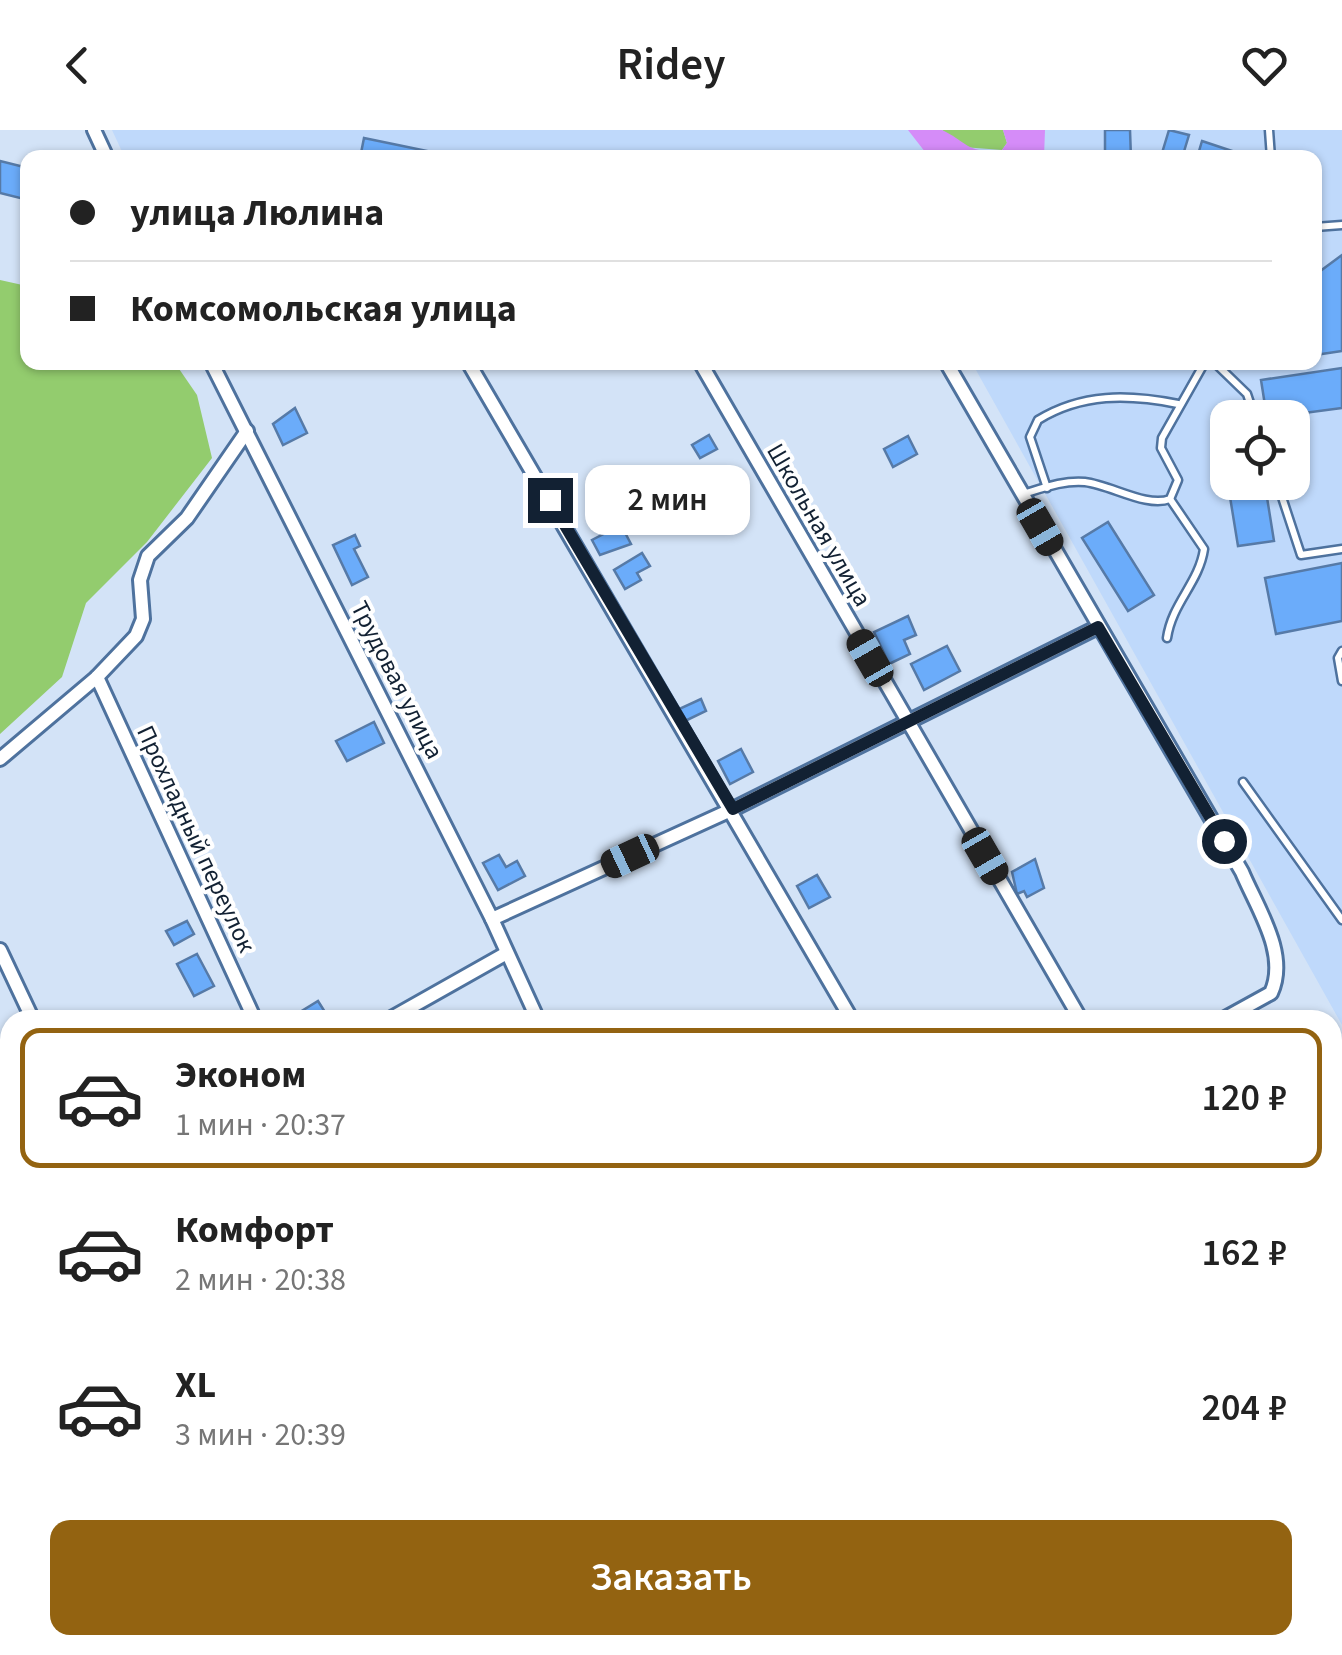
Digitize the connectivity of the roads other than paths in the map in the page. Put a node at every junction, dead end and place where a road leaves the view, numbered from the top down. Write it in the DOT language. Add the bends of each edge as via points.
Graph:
graph roads {
  1 [pos="215,370"];
  2 [pos="473,370"];
  3 [pos="705,370"];
  4 [pos="951,370"];
  5 [pos="1199,370"];
  6 [pos="1222,370"];
  7 [pos="1249,400"];
  8 [pos="1178,404"];
  9 [pos="247,430"];
  10 [pos="1047,488"];
  11 [pos="1022,494"];
  12 [pos="1170,500"];
  13 [pos="1282,500"];
  14 [pos="1342,549"];
  15 [pos="1098,627"];
  16 [pos="1167,638"];
  17 [pos="1342,651"];
  18 [pos="97,678"];
  19 [pos="1342,680"];
  20 [pos="908,724"];
  21 [pos="0,758"];
  22 [pos="1243,782"];
  23 [pos="733,809"];
  24 [pos="492,919"];
  25 [pos="1342,920"];
  26 [pos="0,950"];
  27 [pos="505,954"];
  28 [pos="28,1010"];
  29 [pos="250,1010"];
  30 [pos="406,1010"];
  31 [pos="533,1010"];
  32 [pos="846,1010"];
  33 [pos="1075,1010"];
  34 [pos="1242,1010"];
  1 -- 9 [label="street, Трудовая улица"];
  2 -- 23 [label="street"];
  3 -- 20 [label="street, Школьная улица"];
  4 -- 11 [label="street"];
  5 -- 8 [label="lane"];
  6 -- 7 [label="lane"];
  8 -- 10 [label="lane" via="1105,397 1038,420 1030,437"];
  8 -- 12 [label="lane" via="1161,442 1178,480"];
  9 -- 18 [label="street" via="187,518 148,556 140,580 141,627"];
  9 -- 24 [label="street, Трудовая улица"];
  10 -- 11 [label="lane"];
  10 -- 12 [label="lane" via="1088,482"];
  11 -- 15 [label="street"];
  12 -- 16 [label="lane" via="1204,549 1198,575 1170,617"];
  13 -- 14 [label="lane" via="1301,555"];
  15 -- 20 [label="street"];
  15 -- 34 [label="street" via="1249,890 1279,968 1271,993"];
  17 -- 19 [label="lane"];
  18 -- 21 [label="street"];
  18 -- 29 [label="street, Прохладный переулок"];
  20 -- 23 [label="street"];
  20 -- 33 [label="street, Школьная улица"];
  22 -- 25 [label="lane"];
  23 -- 24 [label="street"];
  23 -- 32 [label="street"];
  24 -- 27 [label="street, Трудовая улица"];
  26 -- 28 [label="street"];
  27 -- 30 [label="street"];
  27 -- 31 [label="street, Трудовая улица"];
}
